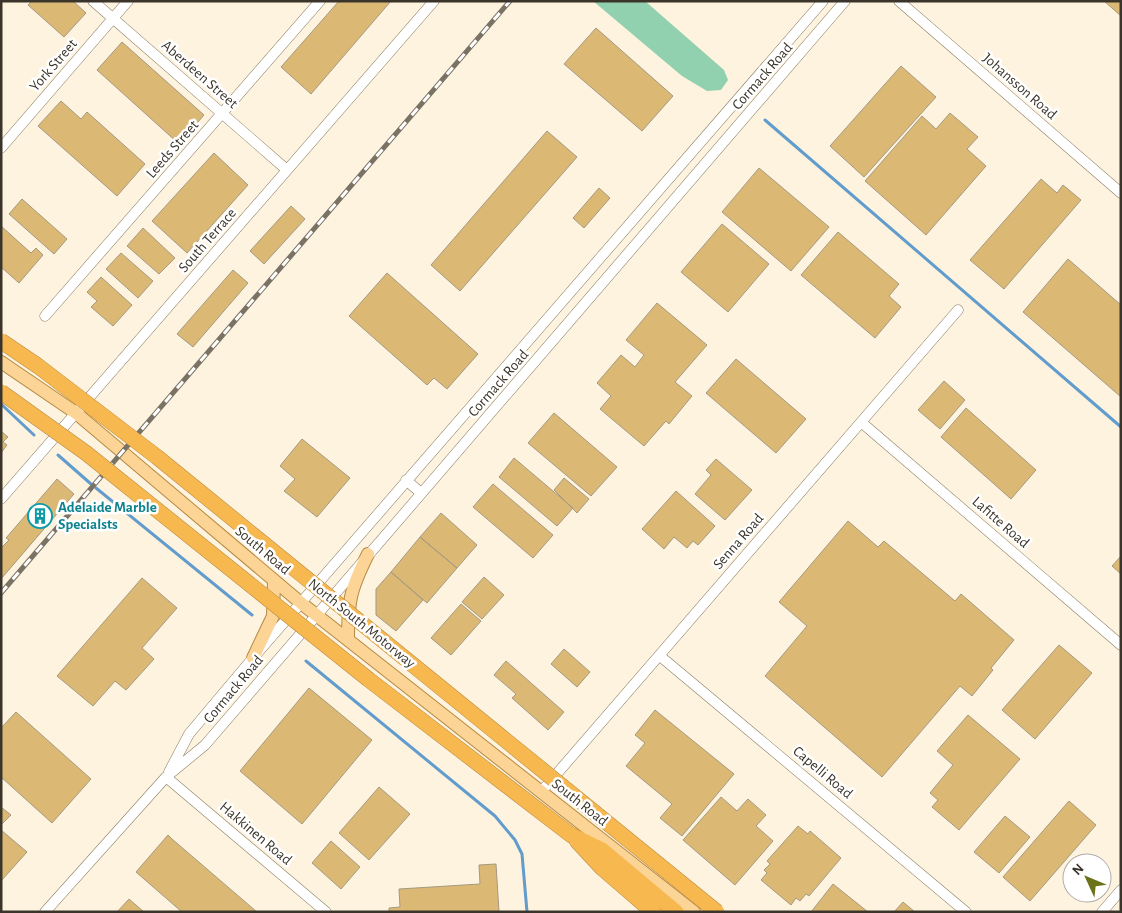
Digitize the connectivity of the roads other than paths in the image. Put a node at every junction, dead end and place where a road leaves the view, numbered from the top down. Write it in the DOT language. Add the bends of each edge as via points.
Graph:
graph roads {
  1 [pos="93,1"];
  2 [pos="128,1"];
  3 [pos="320,1"];
  4 [pos="434,1"];
  5 [pos="823,1"];
  6 [pos="845,1"];
  7 [pos="899,1"];
  8 [pos="113,19"];
  9 [pos="223,114"];
  10 [pos="1,148"];
  11 [pos="288,170"];
  12 [pos="1121,193"];
  13 [pos="958,310"];
  14 [pos="45,316"];
  15 [pos="1,341"];
  16 [pos="1,362"];
  17 [pos="1,392"];
  18 [pos="76,414"];
  19 [pos="861,422"];
  20 [pos="406,480"];
  21 [pos="421,493"];
  22 [pos="1,499"];
  23 [pos="368,554"];
  24 [pos="274,581"];
  25 [pos="301,603"];
  26 [pos="316,615"];
  27 [pos="348,640"];
  28 [pos="1121,645"];
  29 [pos="660,656"];
  30 [pos="253,658"];
  31 [pos="166,777"];
  32 [pos="541,792"];
  33 [pos="571,835"];
  34 [pos="1121,890"];
  35 [pos="45,912"];
  36 [pos="326,912"];
  37 [pos="653,912"];
  38 [pos="676,912"];
  39 [pos="694,912"];
  40 [pos="717,912"];
  41 [pos="966,912"];
  42 [pos="1102,912"];
  1 -- 8 [label="street, Aberdeen Street"];
  2 -- 8 [label="street, York Street"];
  3 -- 9 [label="street, Leeds Street"];
  4 -- 11 [label="street, South Terrace"];
  5 -- 20 [label="street, Cormack Road"];
  6 -- 21 [label="street, Cormack Road"];
  7 -- 12 [label="street, Johansson Road"];
  8 -- 9 [label="street, Aberdeen Street"];
  8 -- 10 [label="street, York Street"];
  9 -- 11 [label="street, Aberdeen Street"];
  9 -- 14 [label="street, Leeds Street"];
  11 -- 18 [label="street, South Terrace"];
  13 -- 19 [label="street, Senna Road"];
  15 -- 40 [label="highway, North South Motorway, bridge" via="157,457"];
  16 -- 18 [label="main road, South Road"];
  17 -- 33 [label="highway, bridge" via="86,453 368,679"];
  18 -- 22 [label="street, South Terrace"];
  18 -- 24 [label="main road, South Road"];
  19 -- 28 [label="street, Lafitte Road"];
  19 -- 29 [label="street, Senna Road"];
  20 -- 21 [label="street"];
  20 -- 25 [label="street, Cormack Road"];
  21 -- 23 [label="street, Cormack Road"];
  23 -- 26 [label="street, Cormack Road"];
  23 -- 27 [label="main road" via="353,584 348,604"];
  24 -- 25 [label="main road, South Road"];
  24 -- 30 [label="main road" via="273,616"];
  25 -- 26 [label="main road, South Road"];
  25 -- 30 [label="street, Cormack Road"];
  26 -- 27 [label="main road, South Road"];
  26 -- 31 [label="street, Cormack Road" via="205,745"];
  27 -- 32 [label="main road, South Road"];
  29 -- 32 [label="street, Senna Road"];
  29 -- 41 [label="street, Capelli Road"];
  30 -- 31 [label="street, Cormack Road" via="189,734"];
  31 -- 35 [label="street, Cormack Road"];
  31 -- 36 [label="street, Hakkinen Road"];
  32 -- 39 [label="main road, South Road"];
  33 -- 37 [label="highway" via="602,868"];
  33 -- 38 [label="highway" via="602,850"];
  34 -- 42 [label="street"];
}
